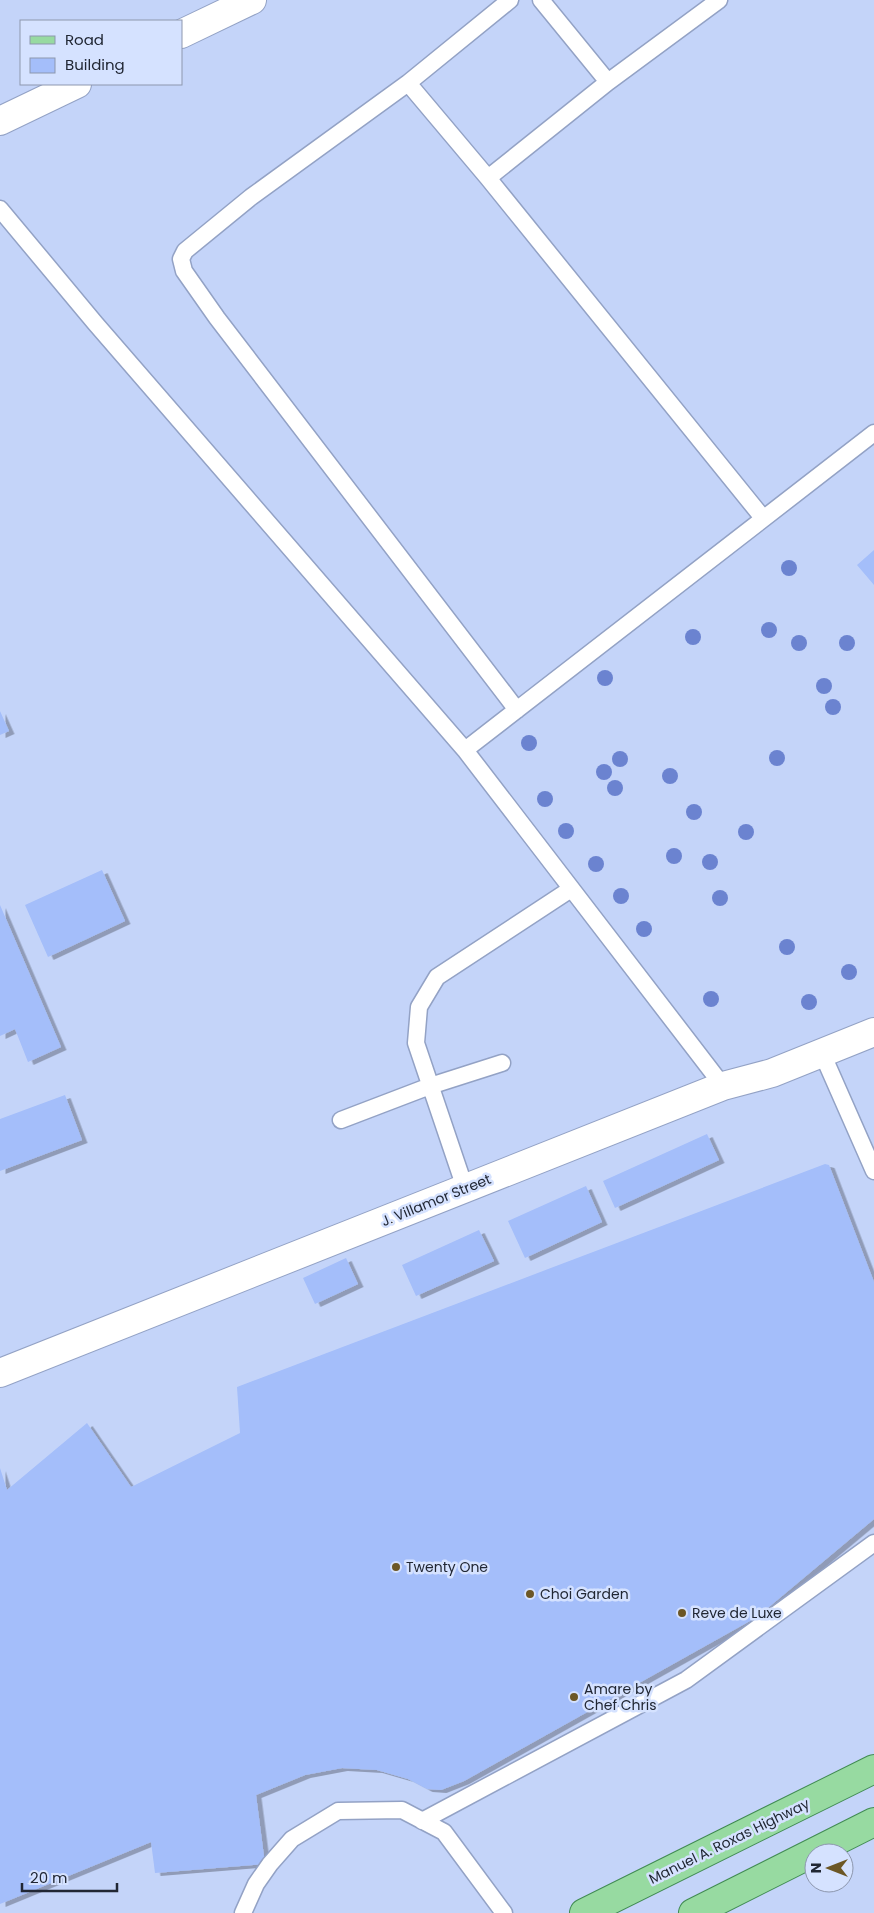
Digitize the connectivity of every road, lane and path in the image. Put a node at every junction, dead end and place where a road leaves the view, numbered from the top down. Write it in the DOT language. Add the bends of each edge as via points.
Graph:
graph roads {
  1 [pos="252,0"];
  2 [pos="510,0"];
  3 [pos="541,0"];
  4 [pos="719,0"];
  5 [pos="182,34"];
  6 [pos="608,82"];
  7 [pos="408,83"];
  8 [pos="75,85"];
  9 [pos="0,121"];
  10 [pos="488,178"];
  11 [pos="0,209"];
  12 [pos="874,433"];
  13 [pos="763,518"];
  14 [pos="517,710"];
  15 [pos="465,750"];
  16 [pos="571,889"];
  17 [pos="874,1032"];
  18 [pos="822,1053"];
  19 [pos="502,1063"];
  20 [pos="430,1086"];
  21 [pos="723,1086"];
  22 [pos="340,1120"];
  23 [pos="874,1171"];
  24 [pos="465,1188"];
  25 [pos="0,1373"];
  26 [pos="874,1543"];
  27 [pos="874,1769"];
  28 [pos="422,1821"];
  29 [pos="872,1824"];
  30 [pos="243,1913"];
  31 [pos="504,1913"];
  32 [pos="584,1913"];
  33 [pos="693,1913"];
  1 -- 5 [label="street"];
  2 -- 7 [label="lane"];
  3 -- 6 [label="lane"];
  4 -- 6 [label="lane"];
  6 -- 10 [label="lane"];
  7 -- 10 [label="lane"];
  7 -- 14 [label="lane" via="251,197 185,251 181,260 184,271 217,318"];
  8 -- 9 [label="street"];
  10 -- 13 [label="lane"];
  11 -- 15 [label="lane"];
  12 -- 13 [label="lane"];
  13 -- 14 [label="lane"];
  14 -- 15 [label="lane"];
  15 -- 16 [label="lane"];
  16 -- 20 [label="lane" via="437,977 419,1008 416,1043"];
  16 -- 21 [label="lane"];
  17 -- 18 [label="street, J. Villamor Street"];
  18 -- 21 [label="street, J. Villamor Street" via="772,1073"];
  18 -- 23 [label="lane"];
  19 -- 20 [label="lane"];
  20 -- 22 [label="lane"];
  20 -- 24 [label="lane"];
  21 -- 24 [label="street, J. Villamor Street"];
  24 -- 25 [label="street, J. Villamor Street"];
  26 -- 28 [label="lane" via="686,1680"];
  27 -- 32 [label="main road, Manuel A. Roxas Highway"];
  28 -- 30 [label="lane" via="402,1810 338,1811 292,1839 256,1884"];
  28 -- 31 [label="lane" via="444,1832"];
  29 -- 33 [label="main road"];
}
